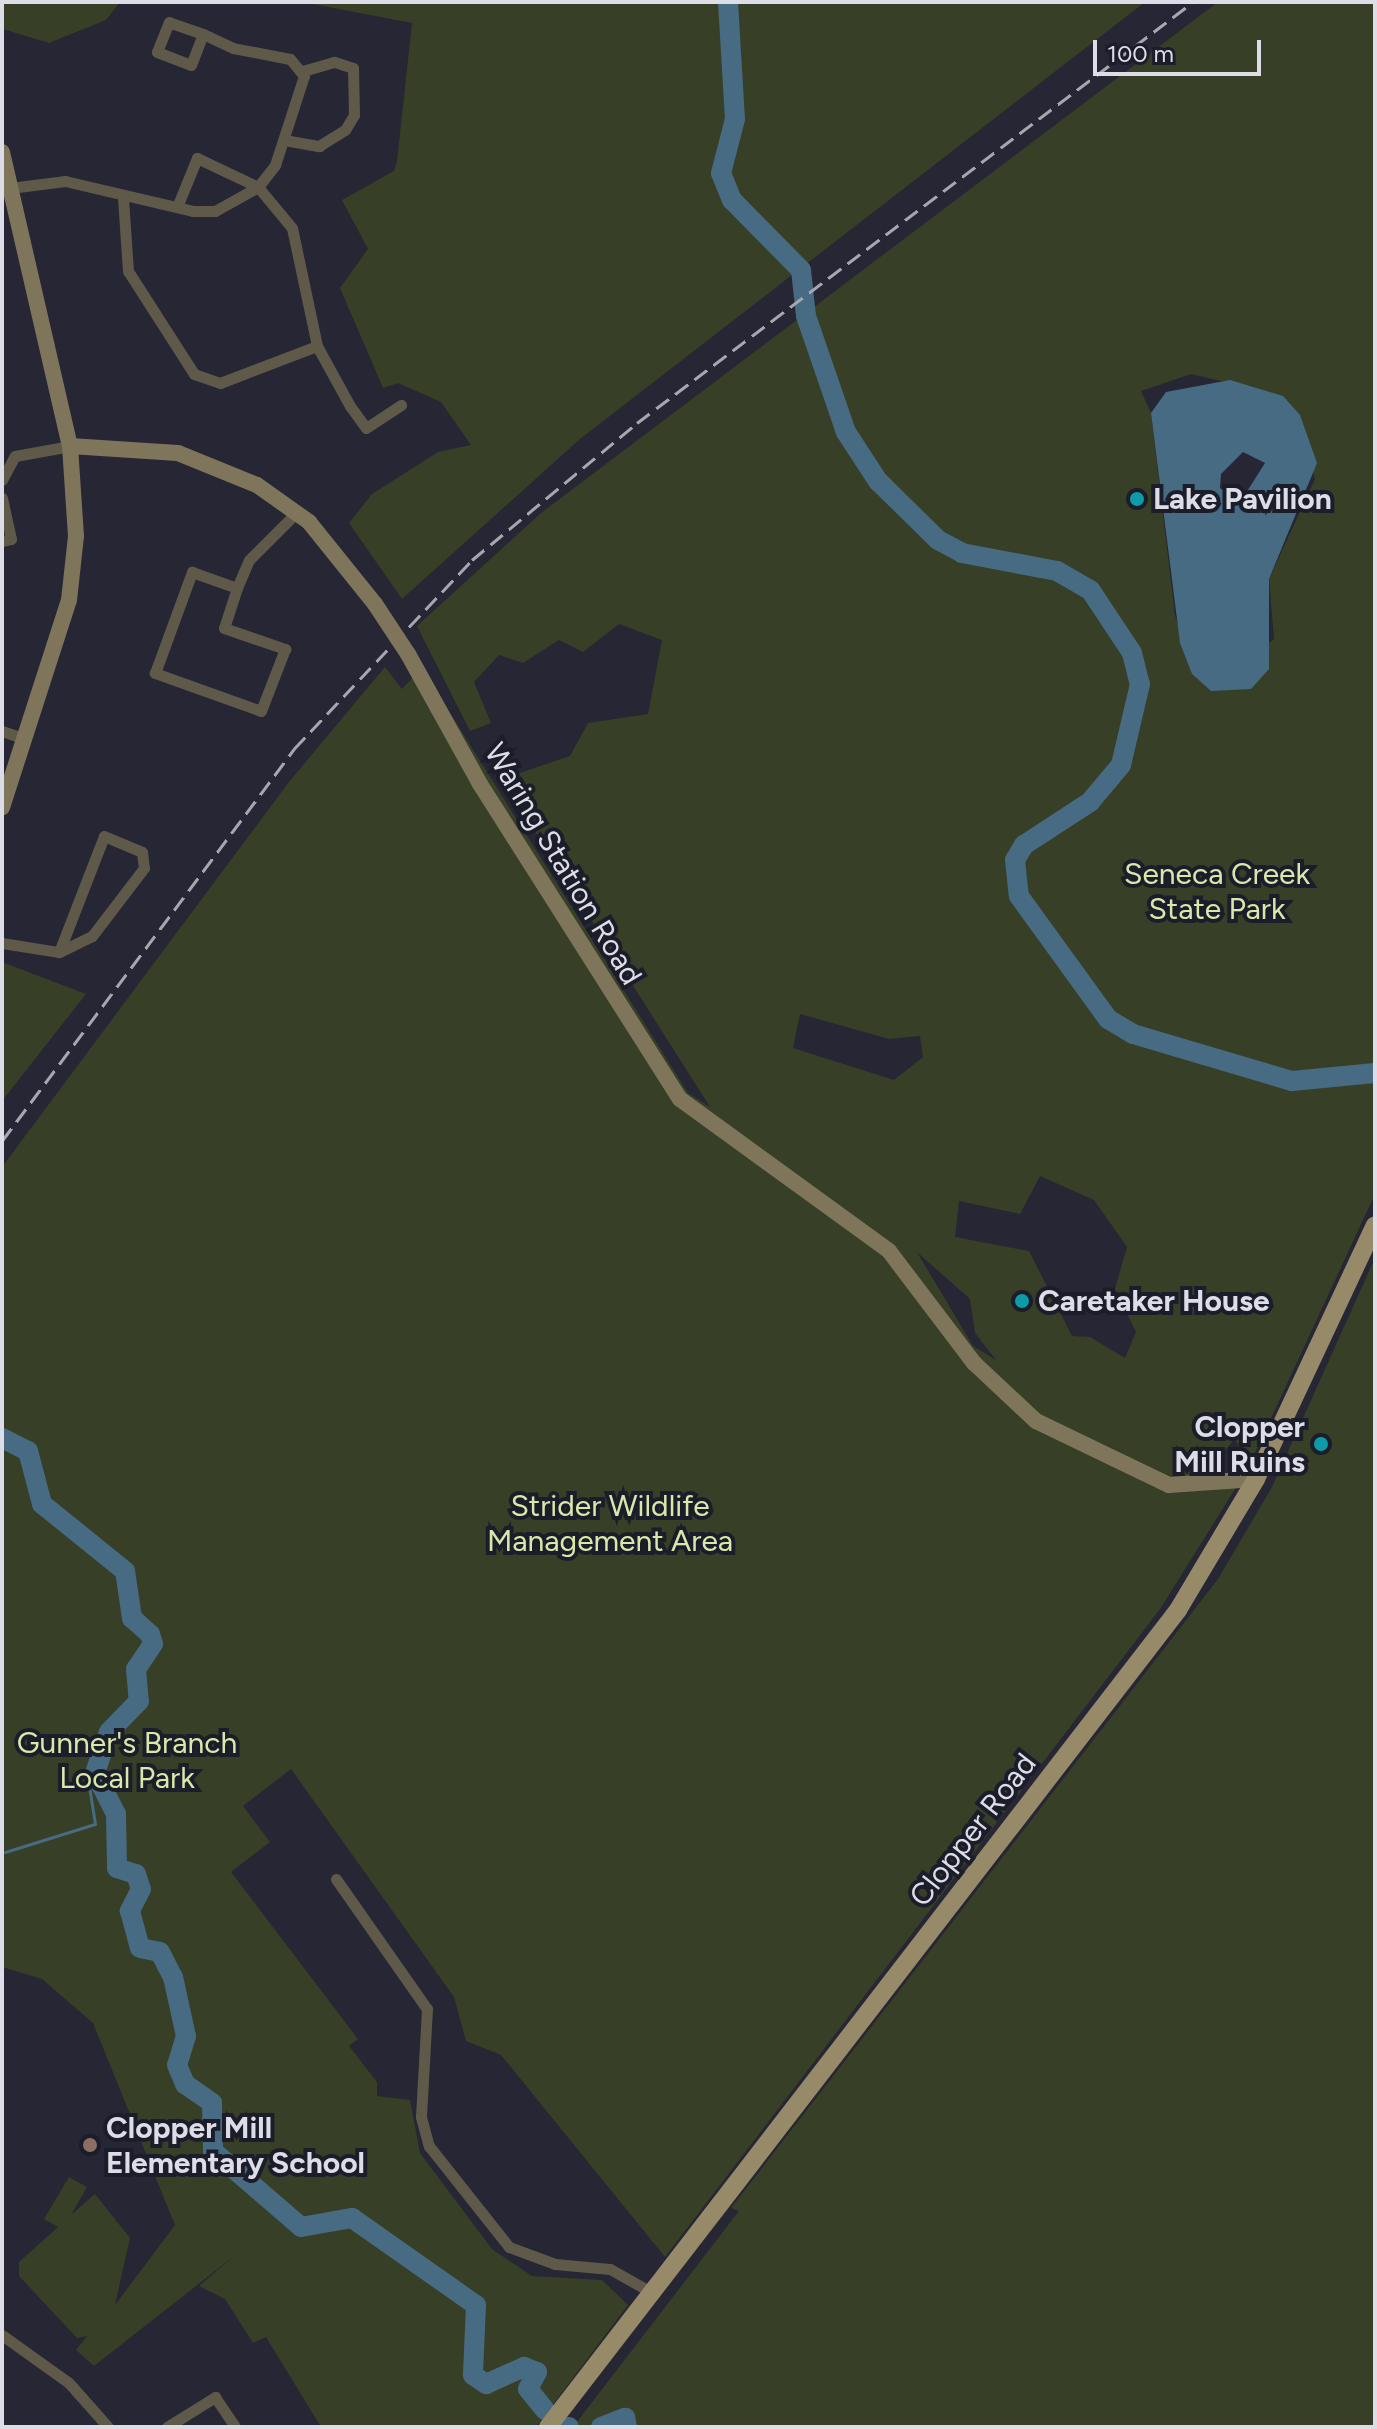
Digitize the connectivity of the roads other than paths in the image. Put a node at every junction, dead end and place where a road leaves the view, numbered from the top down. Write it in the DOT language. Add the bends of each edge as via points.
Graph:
graph roads {
  1 [pos="203,34"];
  2 [pos="302,71"];
  3 [pos="284,140"];
  4 [pos="2,152"];
  5 [pos="258,187"];
  6 [pos="6,188"];
  7 [pos="123,198"];
  8 [pos="177,207"];
  9 [pos="317,346"];
  10 [pos="401,405"];
  11 [pos="70,446"];
  12 [pos="2,480"];
  13 [pos="2,498"];
  14 [pos="297,512"];
  15 [pos="2,541"];
  16 [pos="237,588"];
  17 [pos="2,731"];
  18 [pos="25,739"];
  19 [pos="2,807"];
  20 [pos="2,943"];
  21 [pos="59,952"];
  22 [pos="1375,1225"];
  23 [pos="1256,1479"];
  24 [pos="336,1879"];
  25 [pos="651,2292"];
  26 [pos="2,2335"];
  27 [pos="108,2427"];
  28 [pos="167,2427"];
  29 [pos="235,2427"];
  30 [pos="548,2427"];
  1 -- 2 [label="street" via="290,59"];
  2 -- 3 [label="street"];
  2 -- 3 [label="street" via="334,62 353,68 354,115 345,130 319,146"];
  3 -- 5 [label="street"];
  4 -- 6 [label="street"];
  5 -- 8 [label="street" via="215,211"];
  5 -- 8 [label="street" via="197,158"];
  5 -- 9 [label="street" via="292,228"];
  6 -- 7 [label="street" via="45,179"];
  6 -- 11 [label="street"];
  7 -- 8 [label="street"];
  7 -- 9 [label="street" via="128,271 194,374 234,380"];
  9 -- 10 [label="street" via="366,428"];
  11 -- 12 [label="street" via="15,456"];
  11 -- 14 [label="street, Waring Station Road" via="178,453 257,485"];
  11 -- 18 [label="street" via="76,536 69,600"];
  13 -- 15 [label="street" via="11,539"];
  14 -- 16 [label="street" via="249,560"];
  14 -- 23 [label="street, Waring Station Road, bridge" via="375,604 408,654 645,1053 689,1108 889,1251 974,1363 1036,1421 1169,1485"];
  16 -- 16 [label="street" via="192,572 155,673 261,711 285,649 224,628"];
  17 -- 18 [label="street"];
  18 -- 19 [label="street"];
  20 -- 21 [label="street"];
  21 -- 21 [label="street" via="104,836 142,852 144,868 92,936"];
  22 -- 23 [label="main road, Clopper Road"];
  23 -- 25 [label="main road, Clopper Road" via="1178,1610"];
  24 -- 25 [label="street" via="427,2009 421,2117 429,2146 509,2247 555,2264 610,2269"];
  25 -- 30 [label="main road, Clopper Road"];
  26 -- 27 [label="street" via="69,2383"];
  28 -- 29 [label="street" via="215,2397"];
}
